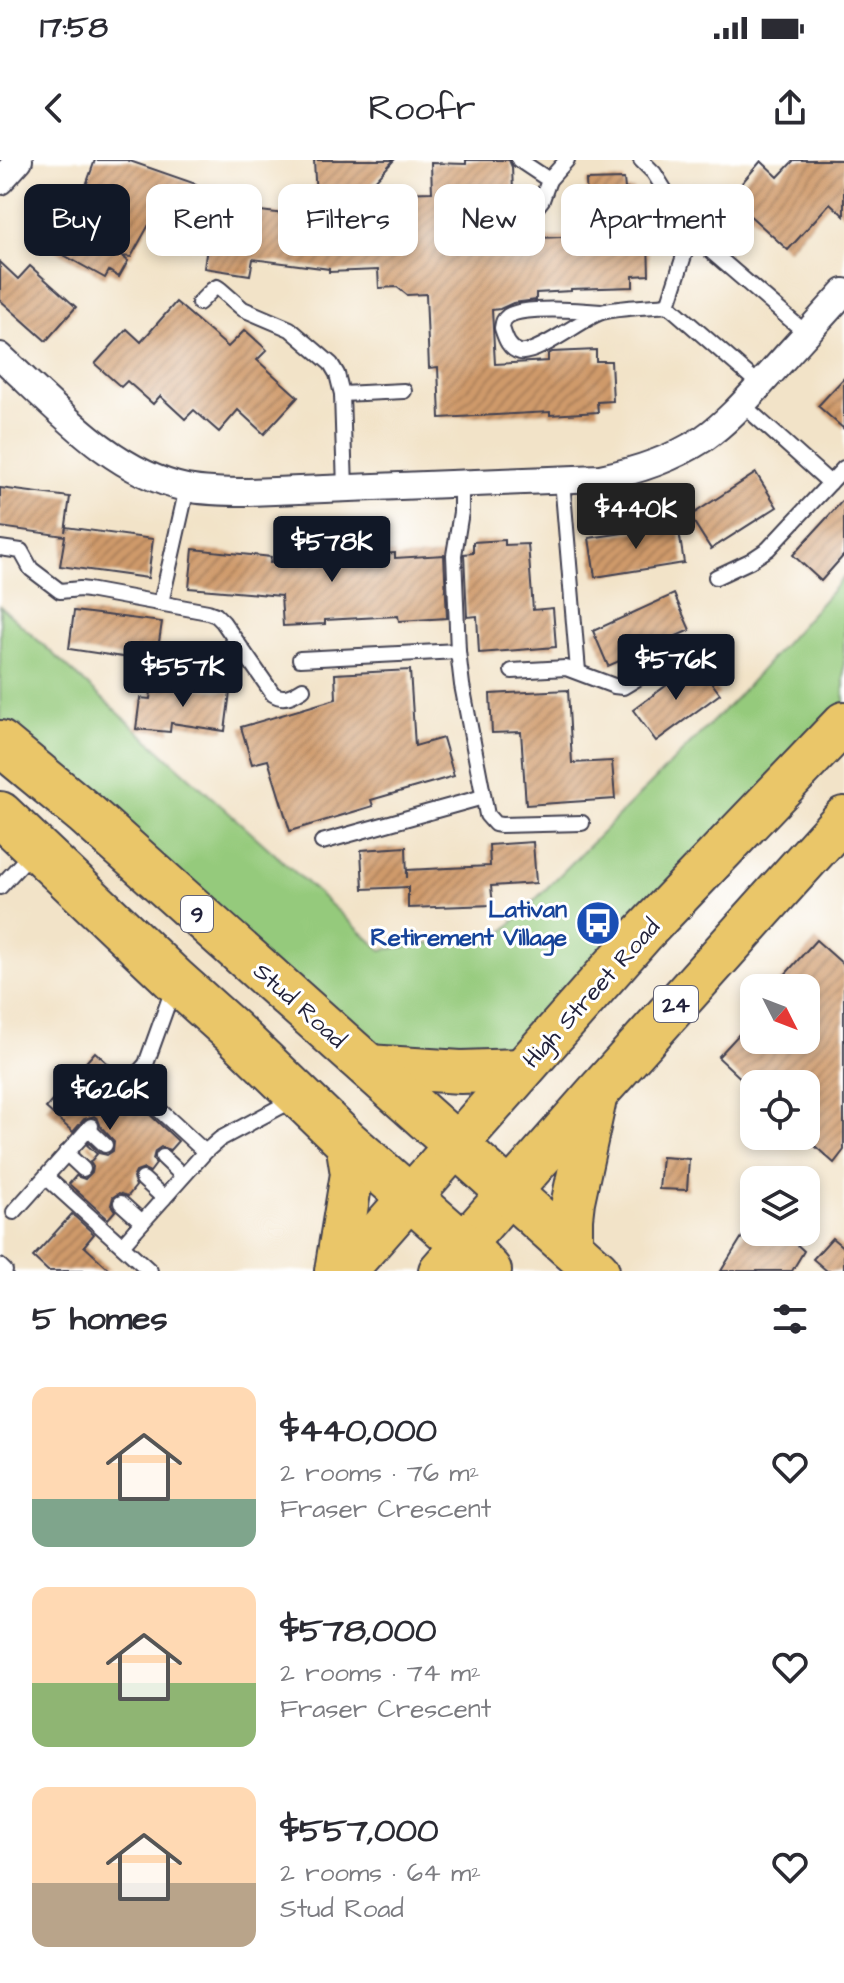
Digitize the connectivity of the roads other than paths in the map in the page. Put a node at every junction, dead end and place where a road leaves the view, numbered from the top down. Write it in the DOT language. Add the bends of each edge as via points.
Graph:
graph roads {
  1 [pos="19,160"];
  2 [pos="519,160"];
  3 [pos="567,160"];
  4 [pos="641,160"];
  5 [pos="549,180"];
  6 [pos="0,181"];
  7 [pos="661,184"];
  8 [pos="545,191"];
  9 [pos="684,256"];
  10 [pos="717,256"];
  11 [pos="844,292"];
  12 [pos="199,303"];
  13 [pos="668,305"];
  14 [pos="601,312"];
  15 [pos="807,334"];
  16 [pos="0,356"];
  17 [pos="404,391"];
  18 [pos="342,394"];
  19 [pos="751,395"];
  20 [pos="844,468"];
  21 [pos="562,480"];
  22 [pos="830,483"];
  23 [pos="461,484"];
  24 [pos="187,488"];
  25 [pos="345,489"];
  26 [pos="0,548"];
  27 [pos="716,577"];
  28 [pos="161,603"];
  29 [pos="458,651"];
  30 [pos="300,659"];
  31 [pos="668,660"];
  32 [pos="512,671"];
  33 [pos="578,671"];
  34 [pos="303,689"];
  35 [pos="844,723"];
  36 [pos="0,743"];
  37 [pos="483,797"];
  38 [pos="0,814"];
  39 [pos="844,818"];
  40 [pos="582,823"];
  41 [pos="322,842"];
  42 [pos="36,847"];
  43 [pos="0,887"];
  44 [pos="176,981"];
  45 [pos="368,1066"];
  46 [pos="522,1070"];
  47 [pos="596,1094"];
  48 [pos="300,1097"];
  49 [pos="347,1142"];
  50 [pos="105,1145"];
  51 [pos="456,1145"];
  52 [pos="205,1152"];
  53 [pos="66,1153"];
  54 [pos="163,1157"];
  55 [pos="83,1169"];
  56 [pos="183,1176"];
  57 [pos="46,1177"];
  58 [pos="143,1179"];
  59 [pos="510,1192"];
  60 [pos="164,1198"];
  61 [pos="410,1198"];
  62 [pos="121,1203"];
  63 [pos="14,1212"];
  64 [pos="142,1222"];
  65 [pos="122,1245"];
  66 [pos="584,1259"];
  67 [pos="464,1262"];
  68 [pos="0,1266"];
  69 [pos="5,1271"];
  70 [pos="150,1271"];
  71 [pos="336,1271"];
  72 [pos="345,1271"];
  1 -- 6 [label="street"];
  2 -- 5 [label="lane"];
  3 -- 5 [label="lane"];
  4 -- 7 [label="lane"];
  5 -- 8 [label="lane"];
  9 -- 13 [label="lane"];
  10 -- 15 [label="lane"];
  11 -- 15 [label="street"];
  12 -- 18 [label="lane" via="217,287 243,309 290,329 331,364"];
  13 -- 14 [label="lane"];
  13 -- 19 [label="lane"];
  14 -- 14 [label="lane" via="525,351 509,345 502,328 512,314"];
  15 -- 19 [label="street"];
  16 -- 24 [label="street" via="114,456"];
  17 -- 18 [label="lane"];
  18 -- 25 [label="lane"];
  19 -- 21 [label="street" via="705,437 664,459 621,474"];
  19 -- 22 [label="lane"];
  20 -- 22 [label="lane"];
  21 -- 23 [label="street"];
  21 -- 33 [label="lane"];
  22 -- 27 [label="lane" via="768,549"];
  23 -- 25 [label="street"];
  23 -- 29 [label="lane" via="454,555"];
  24 -- 25 [label="street"];
  24 -- 28 [label="lane"];
  26 -- 28 [label="lane" via="21,551 31,569 60,591 80,589"];
  28 -- 34 [label="lane" via="216,615 276,697"];
  29 -- 30 [label="lane"];
  29 -- 37 [label="lane"];
  31 -- 33 [label="lane" via="623,687"];
  32 -- 33 [label="lane"];
  35 -- 46 [label="main road, High Street Road" via="644,932"];
  36 -- 45 [label="highway, Stud Road / 9"];
  37 -- 40 [label="lane" via="495,824"];
  37 -- 41 [label="lane"];
  38 -- 42 [label="highway"];
  39 -- 47 [label="main road, 24"];
  42 -- 43 [label="lane"];
  42 -- 44 [label="highway"];
  44 -- 48 [label="highway"];
  44 -- 52 [label="lane" via="146,1064 128,1085"];
  45 -- 46 [label="main road"];
  45 -- 51 [label="highway, Stud Road / 9"];
  46 -- 51 [label="main road, High Street Road"];
  47 -- 59 [label="main road, 24"];
  47 -- 66 [label="main road" via="571,1218"];
  48 -- 49 [label="highway"];
  48 -- 52 [label="lane"];
  49 -- 61 [label="highway"];
  49 -- 71 [label="main road" via="352,1174"];
  50 -- 53 [label="lane" via="90,1128"];
  51 -- 59 [label="highway, Stud Road / 9"];
  51 -- 61 [label="main road, High Street Road"];
  52 -- 56 [label="lane"];
  53 -- 55 [label="lane"];
  53 -- 57 [label="lane"];
  54 -- 56 [label="lane"];
  56 -- 60 [label="lane"];
  57 -- 63 [label="lane"];
  57 -- 65 [label="lane"];
  58 -- 60 [label="lane"];
  59 -- 66 [label="highway, Stud Road / 9"];
  59 -- 67 [label="main road, 24"];
  60 -- 64 [label="lane"];
  61 -- 67 [label="highway"];
  61 -- 72 [label="main road, High Street Road"];
  62 -- 64 [label="lane"];
  64 -- 65 [label="lane"];
  65 -- 70 [label="lane"];
  68 -- 69 [label="lane"];
}
